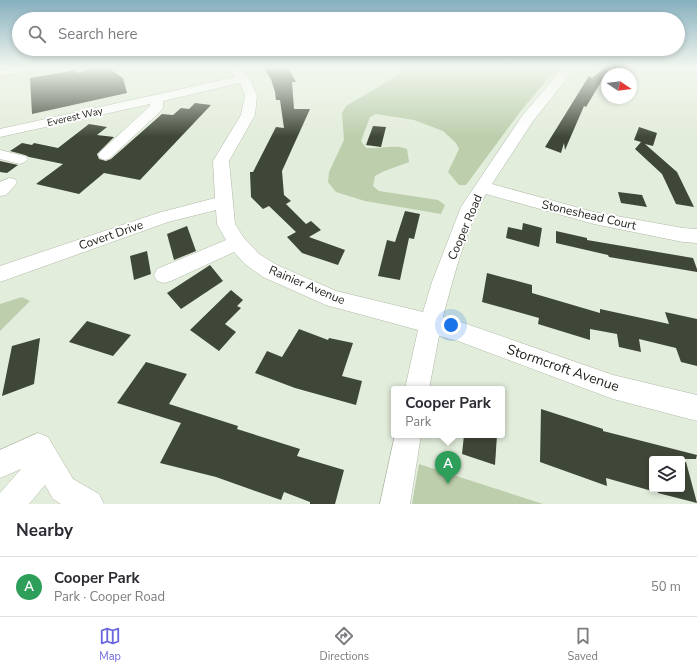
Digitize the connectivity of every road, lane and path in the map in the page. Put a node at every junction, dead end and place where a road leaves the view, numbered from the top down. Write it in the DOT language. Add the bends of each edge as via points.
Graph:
graph roads {
  1 [pos="193,91"];
  2 [pos="249,91"];
  3 [pos="550,91"];
  4 [pos="156,99"];
  5 [pos="0,133"];
  6 [pos="0,154"];
  7 [pos="105,155"];
  8 [pos="20,159"];
  9 [pos="482,187"];
  10 [pos="224,202"];
  11 [pos="697,236"];
  12 [pos="237,243"];
  13 [pos="0,274"];
  14 [pos="164,275"];
  15 [pos="431,323"];
  16 [pos="418,386"];
  17 [pos="697,408"];
  18 [pos="407,438"];
  19 [pos="42,454"];
  20 [pos="0,464"];
  21 [pos="10,504"];
  22 [pos="89,504"];
  23 [pos="395,504"];
  1 -- 4 [label="street, Everest Way"];
  2 -- 10 [label="street, Rainier Avenue" via="251,95 248,115 221,161"];
  3 -- 9 [label="street, Cooper Road" via="527,119"];
  4 -- 5 [label="street, Everest Way"];
  4 -- 7 [label="street" via="157,107"];
  6 -- 8 [label="street"];
  9 -- 11 [label="street, Stoneshead Court" via="594,218"];
  9 -- 15 [label="street, Cooper Road" via="470,207 442,282"];
  10 -- 12 [label="street, Rainier Avenue" via="226,224"];
  10 -- 13 [label="street, Covert Drive" via="164,217"];
  12 -- 14 [label="street"];
  12 -- 15 [label="street, Rainier Avenue" via="252,259 270,271 333,299"];
  15 -- 16 [label="street, Cooper Road"];
  15 -- 17 [label="street, Stormcroft Avenue" via="613,387"];
  18 -- 23 [label="street"];
  19 -- 20 [label="street"];
  19 -- 21 [label="street"];
  19 -- 22 [label="street" via="63,489"];
}
